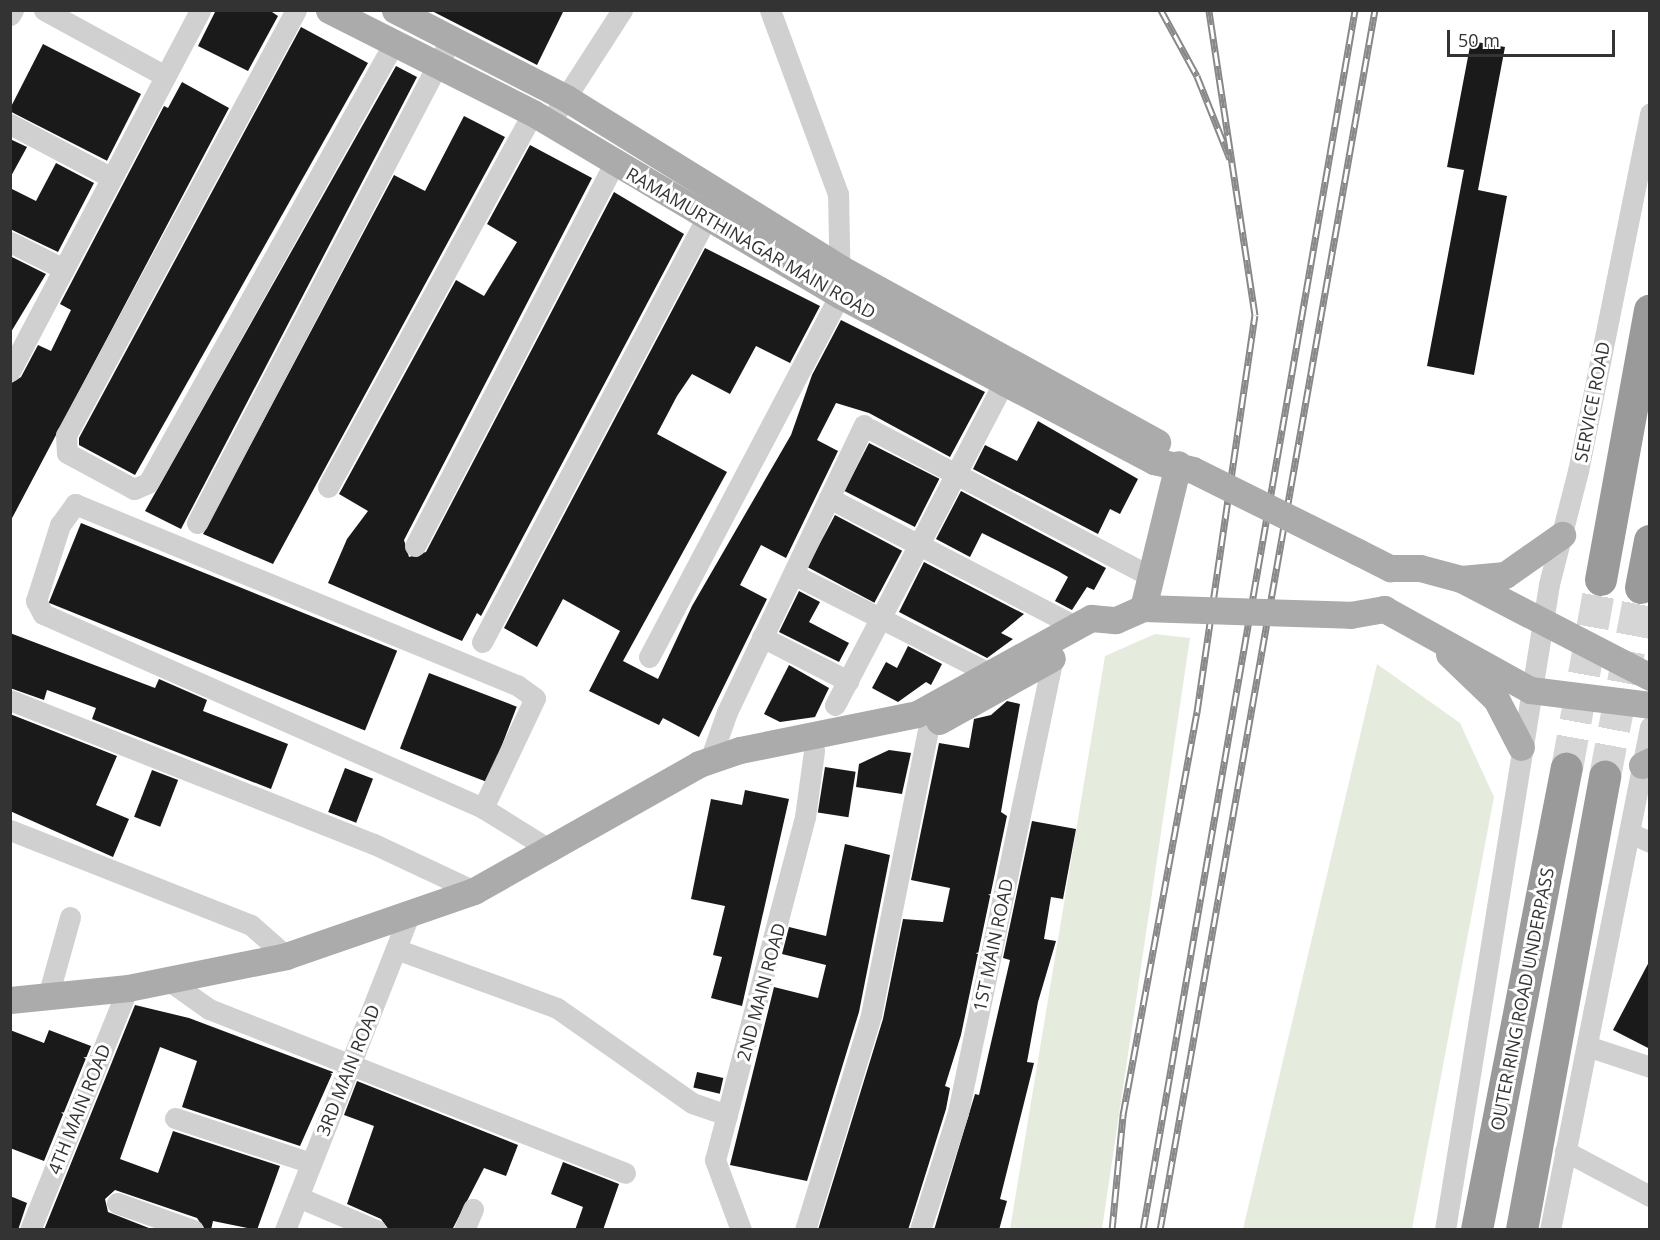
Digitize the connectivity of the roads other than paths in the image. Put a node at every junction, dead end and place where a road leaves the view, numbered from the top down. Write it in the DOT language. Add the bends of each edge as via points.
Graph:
graph roads {
  1 [pos="13,10"];
  2 [pos="44,10"];
  3 [pos="200,10"];
  4 [pos="296,10"];
  5 [pos="329,10"];
  6 [pos="395,10"];
  7 [pos="622,10"];
  8 [pos="770,10"];
  9 [pos="10,15"];
  10 [pos="395,41"];
  11 [pos="445,50"];
  12 [pos="165,76"];
  13 [pos="566,98"];
  14 [pos="1650,113"];
  15 [pos="541,119"];
  16 [pos="10,124"];
  17 [pos="614,164"];
  18 [pos="112,178"];
  19 [pos="720,193"];
  20 [pos="707,218"];
  21 [pos="10,242"];
  22 [pos="840,268"];
  23 [pos="64,269"];
  24 [pos="840,295"];
  25 [pos="1650,310"];
  26 [pos="12,366"];
  27 [pos="1004,382"];
  28 [pos="958,472"];
  29 [pos="1182,473"];
  30 [pos="328,487"];
  31 [pos="829,498"];
  32 [pos="197,523"];
  33 [pos="1562,535"];
  34 [pos="1650,540"];
  35 [pos="415,546"];
  36 [pos="919,546"];
  37 [pos="1142,572"];
  38 [pos="793,574"];
  39 [pos="1461,579"];
  40 [pos="1601,580"];
  41 [pos="1641,588"];
  42 [pos="1130,613"];
  43 [pos="1396,613"];
  44 [pos="881,618"];
  45 [pos="1542,623"];
  46 [pos="1075,626"];
  47 [pos="762,637"];
  48 [pos="482,642"];
  49 [pos="649,657"];
  50 [pos="1053,657"];
  51 [pos="987,672"];
  52 [pos="1650,677"];
  53 [pos="848,681"];
  54 [pos="1530,690"];
  55 [pos="10,700"];
  56 [pos="835,705"];
  57 [pos="1650,705"];
  58 [pos="929,726"];
  59 [pos="1650,727"];
  60 [pos="1521,747"];
  61 [pos="814,751"];
  62 [pos="710,760"];
  63 [pos="1646,763"];
  64 [pos="1567,769"];
  65 [pos="1605,777"];
  66 [pos="658,790"];
  67 [pos="483,808"];
  68 [pos="10,830"];
  69 [pos="1630,833"];
  70 [pos="1650,842"];
  71 [pos="552,851"];
  72 [pos="474,891"];
  73 [pos="411,910"];
  74 [pos="70,917"];
  75 [pos="396,949"];
  76 [pos="286,956"];
  77 [pos="168,980"];
  78 [pos="128,988"];
  79 [pos="48,996"];
  80 [pos="10,1000"];
  81 [pos="1587,1046"];
  82 [pos="353,1061"];
  83 [pos="1650,1068"];
  84 [pos="727,1115"];
  85 [pos="175,1118"];
  86 [pos="1564,1151"];
  87 [pos="311,1163"];
  88 [pos="625,1173"];
  89 [pos="1650,1196"];
  90 [pos="298,1197"];
  91 [pos="117,1203"];
  92 [pos="473,1209"];
  93 [pos="30,1230"];
  94 [pos="192,1230"];
  95 [pos="285,1230"];
  96 [pos="376,1230"];
  97 [pos="464,1230"];
  98 [pos="741,1230"];
  99 [pos="805,1230"];
  100 [pos="921,1230"];
  101 [pos="1445,1230"];
  102 [pos="1477,1230"];
  103 [pos="1522,1230"];
  104 [pos="1550,1230"];
  1 -- 9 [label="street"];
  2 -- 12 [label="street"];
  3 -- 12 [label="street"];
  4 -- 10 [label="street" via="66,435 68,453 134,489 148,483"];
  5 -- 10 [label="main road, RAMAMURTHINAGAR MAIN ROAD"];
  6 -- 11 [label="main road, RAMAMURTHINAGAR MAIN ROAD"];
  7 -- 13 [label="street"];
  8 -- 22 [label="street" via="838,194"];
  10 -- 11 [label="main road, RAMAMURTHINAGAR MAIN ROAD"];
  11 -- 13 [label="main road, RAMAMURTHINAGAR MAIN ROAD"];
  11 -- 15 [label="main road, RAMAMURTHINAGAR MAIN ROAD"];
  11 -- 32 [label="street"];
  12 -- 18 [label="street"];
  13 -- 15 [label="street"];
  13 -- 19 [label="main road, RAMAMURTHINAGAR MAIN ROAD"];
  14 -- 33 [label="street, SERVICE ROAD"];
  15 -- 17 [label="main road, RAMAMURTHINAGAR MAIN ROAD"];
  15 -- 30 [label="street"];
  16 -- 18 [label="street"];
  17 -- 20 [label="main road, RAMAMURTHINAGAR MAIN ROAD"];
  17 -- 35 [label="street"];
  18 -- 23 [label="street"];
  19 -- 20 [label="street"];
  19 -- 22 [label="main road, RAMAMURTHINAGAR MAIN ROAD"];
  20 -- 24 [label="main road, RAMAMURTHINAGAR MAIN ROAD"];
  20 -- 48 [label="street"];
  21 -- 23 [label="street"];
  22 -- 24 [label="street"];
  22 -- 29 [label="main road, RAMAMURTHINAGAR MAIN ROAD" via="1165,446"];
  23 -- 26 [label="street"];
  24 -- 27 [label="main road, RAMAMURTHINAGAR MAIN ROAD"];
  24 -- 49 [label="street"];
  25 -- 40 [label="highway"];
  27 -- 28 [label="street"];
  27 -- 29 [label="main road, RAMAMURTHINAGAR MAIN ROAD"];
  28 -- 31 [label="street" via="867,427"];
  28 -- 36 [label="street"];
  28 -- 37 [label="street"];
  29 -- 37 [label="main road" via="1161,497"];
  29 -- 39 [label="main road, RAMAMURTHINAGAR MAIN ROAD, bridge" via="1390,568 1420,568"];
  29 -- 42 [label="main road"];
  31 -- 36 [label="street"];
  31 -- 38 [label="street"];
  33 -- 39 [label="main road" via="1505,575"];
  33 -- 45 [label="street, SERVICE ROAD"];
  34 -- 41 [label="highway"];
  36 -- 44 [label="street"];
  36 -- 46 [label="street"];
  37 -- 42 [label="main road"];
  38 -- 44 [label="street"];
  38 -- 47 [label="street"];
  39 -- 45 [label="main road, RAMAMURTHINAGAR MAIN ROAD"];
  42 -- 43 [label="main road, bridge"];
  42 -- 46 [label="main road" via="1091,618"];
  42 -- 50 [label="main road" via="1111,629"];
  43 -- 54 [label="main road"];
  43 -- 60 [label="main road" via="1496,699"];
  44 -- 51 [label="street"];
  44 -- 53 [label="street"];
  45 -- 52 [label="main road, RAMAMURTHINAGAR MAIN ROAD"];
  45 -- 54 [label="street, SERVICE ROAD"];
  46 -- 51 [label="main road"];
  47 -- 53 [label="street"];
  47 -- 62 [label="street"];
  50 -- 58 [label="main road"];
  50 -- 100 [label="street, 1ST MAIN ROAD" via="958,1112"];
  51 -- 62 [label="main road" via="917,714"];
  53 -- 56 [label="street"];
  54 -- 57 [label="main road"];
  54 -- 60 [label="street, SERVICE ROAD"];
  55 -- 72 [label="street" via="374,844"];
  58 -- 61 [label="main road"];
  58 -- 99 [label="street" via="871,1015"];
  59 -- 63 [label="street"];
  60 -- 101 [label="street, SERVICE ROAD"];
  61 -- 66 [label="main road" via="739,766 673,793"];
  61 -- 84 [label="street, 2ND MAIN ROAD" via="805,817"];
  62 -- 66 [label="main road" via="663,781"];
  63 -- 69 [label="street"];
  64 -- 102 [label="highway, OUTER RING ROAD UNDERPASS"];
  65 -- 103 [label="highway"];
  66 -- 71 [label="main road"];
  67 -- 67 [label="street" via="535,698 517,685 75,504 60,525 36,601 43,614"];
  67 -- 71 [label="street"];
  68 -- 76 [label="street" via="251,925"];
  69 -- 70 [label="street"];
  69 -- 81 [label="street"];
  71 -- 72 [label="main road"];
  72 -- 73 [label="main road"];
  73 -- 75 [label="street, 3RD MAIN ROAD"];
  73 -- 76 [label="main road"];
  74 -- 79 [label="street"];
  75 -- 82 [label="street, 3RD MAIN ROAD"];
  75 -- 84 [label="street" via="557,1008 692,1103"];
  76 -- 77 [label="main road"];
  77 -- 78 [label="main road"];
  77 -- 82 [label="street" via="209,1008"];
  78 -- 79 [label="main road"];
  78 -- 93 [label="street, 4TH MAIN ROAD"];
  79 -- 80 [label="main road"];
  81 -- 83 [label="street"];
  81 -- 86 [label="street"];
  82 -- 87 [label="street, 3RD MAIN ROAD"];
  82 -- 88 [label="street"];
  84 -- 98 [label="street, 2ND MAIN ROAD" via="715,1160"];
  85 -- 87 [label="street"];
  86 -- 89 [label="street"];
  86 -- 104 [label="street"];
  87 -- 90 [label="street, 3RD MAIN ROAD"];
  90 -- 95 [label="street, 3RD MAIN ROAD"];
  90 -- 96 [label="street"];
  91 -- 94 [label="street"];
  92 -- 97 [label="street"];
}
